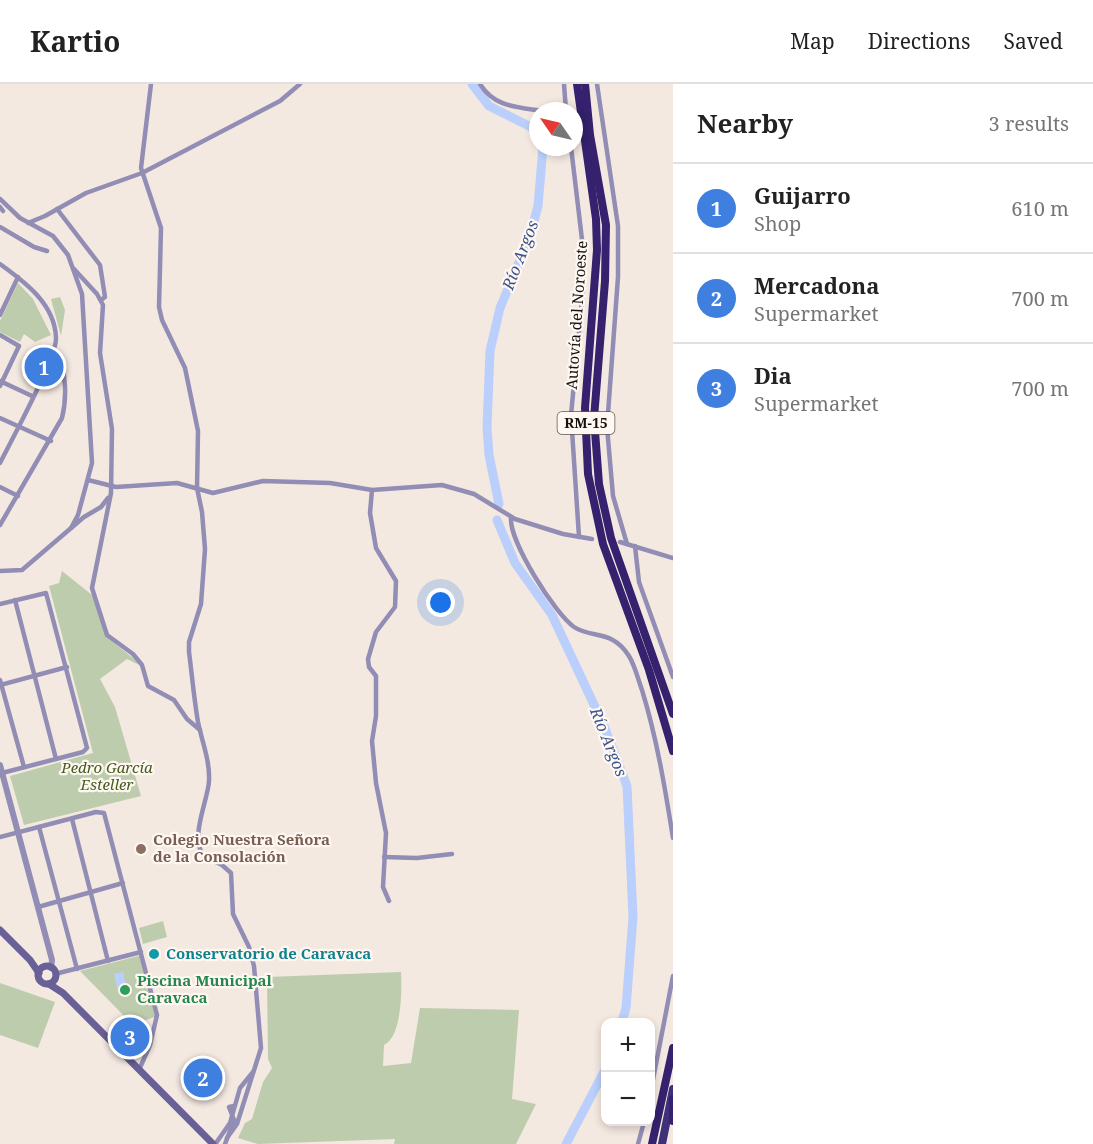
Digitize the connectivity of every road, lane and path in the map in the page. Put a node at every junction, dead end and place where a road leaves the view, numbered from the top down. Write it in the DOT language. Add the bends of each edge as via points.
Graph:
graph roads {
  1 [pos="151,84"];
  2 [pos="300,84"];
  3 [pos="480,84"];
  4 [pos="564,84"];
  5 [pos="577,84"];
  6 [pos="585,84"];
  7 [pos="597,84"];
  8 [pos="565,102"];
  9 [pos="529,108"];
  10 [pos="572,156"];
  11 [pos="142,174"];
  12 [pos="0,199"];
  13 [pos="57,209"];
  14 [pos="28,223"];
  15 [pos="0,227"];
  16 [pos="47,251"];
  17 [pos="0,264"];
  18 [pos="74,269"];
  19 [pos="18,277"];
  20 [pos="101,300"];
  21 [pos="2,303"];
  22 [pos="0,315"];
  23 [pos="0,335"];
  24 [pos="50,358"];
  25 [pos="1,383"];
  26 [pos="32,396"];
  27 [pos="0,418"];
  28 [pos="18,426"];
  29 [pos="51,441"];
  30 [pos="0,463"];
  31 [pos="88,480"];
  32 [pos="113,486"];
  33 [pos="0,487"];
  34 [pos="196,488"];
  35 [pos="372,490"];
  36 [pos="111,493"];
  37 [pos="18,496"];
  38 [pos="98,509"];
  39 [pos="80,510"];
  40 [pos="108,511"];
  41 [pos="86,515"];
  42 [pos="512,518"];
  43 [pos="0,525"];
  44 [pos="71,528"];
  45 [pos="579,537"];
  46 [pos="592,539"];
  47 [pos="620,542"];
  48 [pos="627,544"];
  49 [pos="635,546"];
  50 [pos="673,558"];
  51 [pos="0,571"];
  52 [pos="15,600"];
  53 [pos="0,604"];
  54 [pos="67,667"];
  55 [pos="34,676"];
  56 [pos="673,677"];
  57 [pos="0,683"];
  58 [pos="673,714"];
  59 [pos="200,730"];
  60 [pos="673,751"];
  61 [pos="56,759"];
  62 [pos="0,765"];
  63 [pos="24,767"];
  64 [pos="2,773"];
  65 [pos="72,819"];
  66 [pos="39,827"];
  67 [pos="17,832"];
  68 [pos="0,837"];
  69 [pos="673,838"];
  70 [pos="452,854"];
  71 [pos="384,857"];
  72 [pos="123,883"];
  73 [pos="90,892"];
  74 [pos="58,901"];
  75 [pos="389,901"];
  76 [pos="38,907"];
  77 [pos="0,930"];
  78 [pos="141,952"];
  79 [pos="108,961"];
  80 [pos="76,969"];
  81 [pos="40,971"];
  82 [pos="52,973"];
  83 [pos="673,976"];
  84 [pos="673,1048"];
  85 [pos="139,1070"];
  86 [pos="255,1070"];
  87 [pos="655,1073"];
  88 [pos="250,1081"];
  89 [pos="673,1089"];
  90 [pos="673,1099"];
  91 [pos="235,1106"];
  92 [pos="233,1113"];
  93 [pos="673,1121"];
  94 [pos="643,1126"];
  95 [pos="219,1143"];
  96 [pos="638,1144"];
  97 [pos="652,1144"];
  98 [pos="662,1144"];
  1 -- 11 [label="street"];
  2 -- 11 [label="street" via="271,106"];
  3 -- 9 [label="street" via="497,102"];
  4 -- 8 [label="street"];
  5 -- 60 [label="highway, Autovía del Noroeste / RM-15" via="597,250 585,408 588,474 603,544 649,670"];
  6 -- 58 [label="highway, Autovía del Noroeste / RM-15" via="606,225 594,418 599,484 611,538"];
  7 -- 48 [label="street" via="618,234 607,435 613,496"];
  10 -- 45 [label="street" via="584,248 571,415"];
  11 -- 13 [label="street" via="86,193"];
  11 -- 34 [label="street" via="161,228 159,307 185,368 197,415"];
  12 -- 14 [label="street"];
  13 -- 14 [label="street"];
  13 -- 20 [label="street" via="100,265 105,297"];
  14 -- 18 [label="street" via="53,236"];
  15 -- 16 [label="street"];
  17 -- 19 [label="street"];
  18 -- 20 [label="street"];
  18 -- 31 [label="street" via="85,311 84,372 92,463"];
  19 -- 21 [label="street"];
  19 -- 24 [label="street" via="32,287 52,322 56,337"];
  20 -- 32 [label="street" via="104,310 100,353 112,429"];
  21 -- 22 [label="street"];
  23 -- 25 [label="street" via="20,346"];
  24 -- 26 [label="street"];
  24 -- 29 [label="street" via="56,356 60,362 65,401"];
  25 -- 26 [label="street"];
  26 -- 28 [label="street"];
  27 -- 28 [label="street"];
  28 -- 29 [label="street"];
  28 -- 30 [label="street"];
  29 -- 37 [label="street"];
  31 -- 32 [label="street"];
  31 -- 39 [label="street"];
  32 -- 34 [label="street" via="177,483"];
  32 -- 36 [label="street"];
  33 -- 37 [label="street"];
  34 -- 35 [label="street" via="213,493 276,481 330,483"];
  34 -- 59 [label="street" via="205,549 201,604 189,652"];
  35 -- 42 [label="street" via="448,487 474,494"];
  35 -- 71 [label="street" via="370,513 375,544 394,575 396,589 394,607 375,632 368,659 376,676 372,741 386,833"];
  36 -- 38 [label="street"];
  36 -- 40 [label="street"];
  37 -- 43 [label="street"];
  38 -- 40 [label="street"];
  38 -- 41 [label="street"];
  39 -- 41 [label="street"];
  39 -- 44 [label="street"];
  40 -- 59 [label="street" via="92,588 107,635 142,665 148,686 174,700"];
  41 -- 44 [label="street"];
  42 -- 45 [label="street"];
  42 -- 69 [label="street" via="512,532 524,558 569,622 579,630 608,637 632,662 659,755"];
  44 -- 51 [label="street" via="22,570"];
  45 -- 46 [label="street"];
  47 -- 48 [label="street"];
  48 -- 49 [label="street"];
  49 -- 50 [label="street"];
  49 -- 56 [label="street" via="639,582"];
  52 -- 53 [label="street"];
  52 -- 54 [label="street" via="46,593"];
  52 -- 55 [label="street"];
  54 -- 55 [label="street"];
  54 -- 61 [label="street" via="87,750"];
  55 -- 57 [label="street"];
  55 -- 61 [label="street"];
  57 -- 63 [label="street"];
  59 -- 86 [label="street" via="209,780 200,816 200,850 231,873 233,914 252,960 261,1048"];
  61 -- 63 [label="street"];
  62 -- 64 [label="street"];
  63 -- 64 [label="street"];
  64 -- 67 [label="street"];
  65 -- 66 [label="street"];
  65 -- 72 [label="street" via="102,811"];
  65 -- 73 [label="street"];
  66 -- 67 [label="street"];
  66 -- 74 [label="street"];
  67 -- 68 [label="street"];
  67 -- 76 [label="street"];
  70 -- 71 [label="street"];
  71 -- 75 [label="street" via="383,887"];
  72 -- 73 [label="street"];
  72 -- 78 [label="street"];
  73 -- 74 [label="street"];
  73 -- 79 [label="street"];
  74 -- 76 [label="street"];
  74 -- 80 [label="street"];
  76 -- 82 [label="street"];
  77 -- 81 [label="main road"];
  78 -- 79 [label="street"];
  78 -- 85 [label="street" via="157,1020"];
  79 -- 80 [label="street"];
  80 -- 82 [label="street"];
  81 -- 82 [label="main road"];
  81 -- 82 [label="main road" via="40,981"];
  82 -- 85 [label="main road" via="63,993"];
  83 -- 87 [label="street"];
  84 -- 97 [label="highway"];
  85 -- 95 [label="main road"];
  86 -- 88 [label="street"];
  86 -- 91 [label="street" via="240,1088"];
  88 -- 91 [label="street"];
  88 -- 95 [label="street" via="237,1124"];
  89 -- 98 [label="highway"];
  90 -- 93 [label="highway"];
  91 -- 92 [label="street" via="229,1107"];
  92 -- 95 [label="street"];
  92 -- 95 [label="street" via="234,1120"];
  94 -- 96 [label="street"];
}
